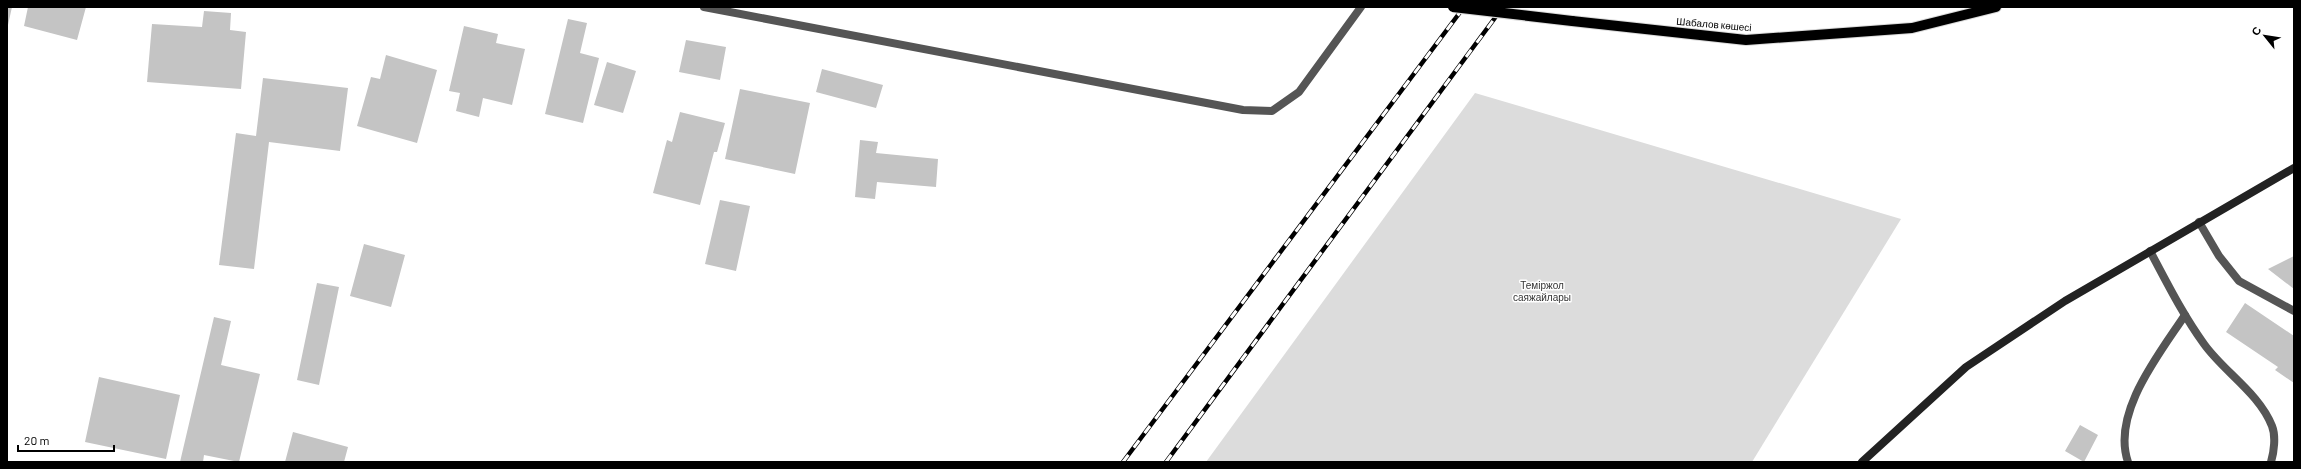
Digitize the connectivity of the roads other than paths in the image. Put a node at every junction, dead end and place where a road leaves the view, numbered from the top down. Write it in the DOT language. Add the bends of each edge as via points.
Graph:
graph roads {
  1 [pos="704,7"];
  2 [pos="1361,7"];
  3 [pos="1453,7"];
  4 [pos="1996,7"];
  5 [pos="2294,168"];
  6 [pos="2198,222"];
  7 [pos="2150,251"];
  8 [pos="2294,311"];
  9 [pos="2186,315"];
  10 [pos="1862,462"];
  11 [pos="2128,462"];
  12 [pos="2271,462"];
  1 -- 2 [label="street" via="1243,110 1272,111 1299,92"];
  3 -- 4 [label="main road, Шабалов көшесі, bridge" via="1746,40 1912,28"];
  5 -- 6 [label="main road"];
  6 -- 7 [label="main road"];
  6 -- 8 [label="street" via="2219,256 2239,281"];
  7 -- 9 [label="street"];
  7 -- 10 [label="main road" via="2065,301 1966,367"];
  9 -- 11 [label="street" via="2134,394 2125,428"];
  9 -- 12 [label="street" via="2204,344 2256,402 2273,427 2274,452"];
}
